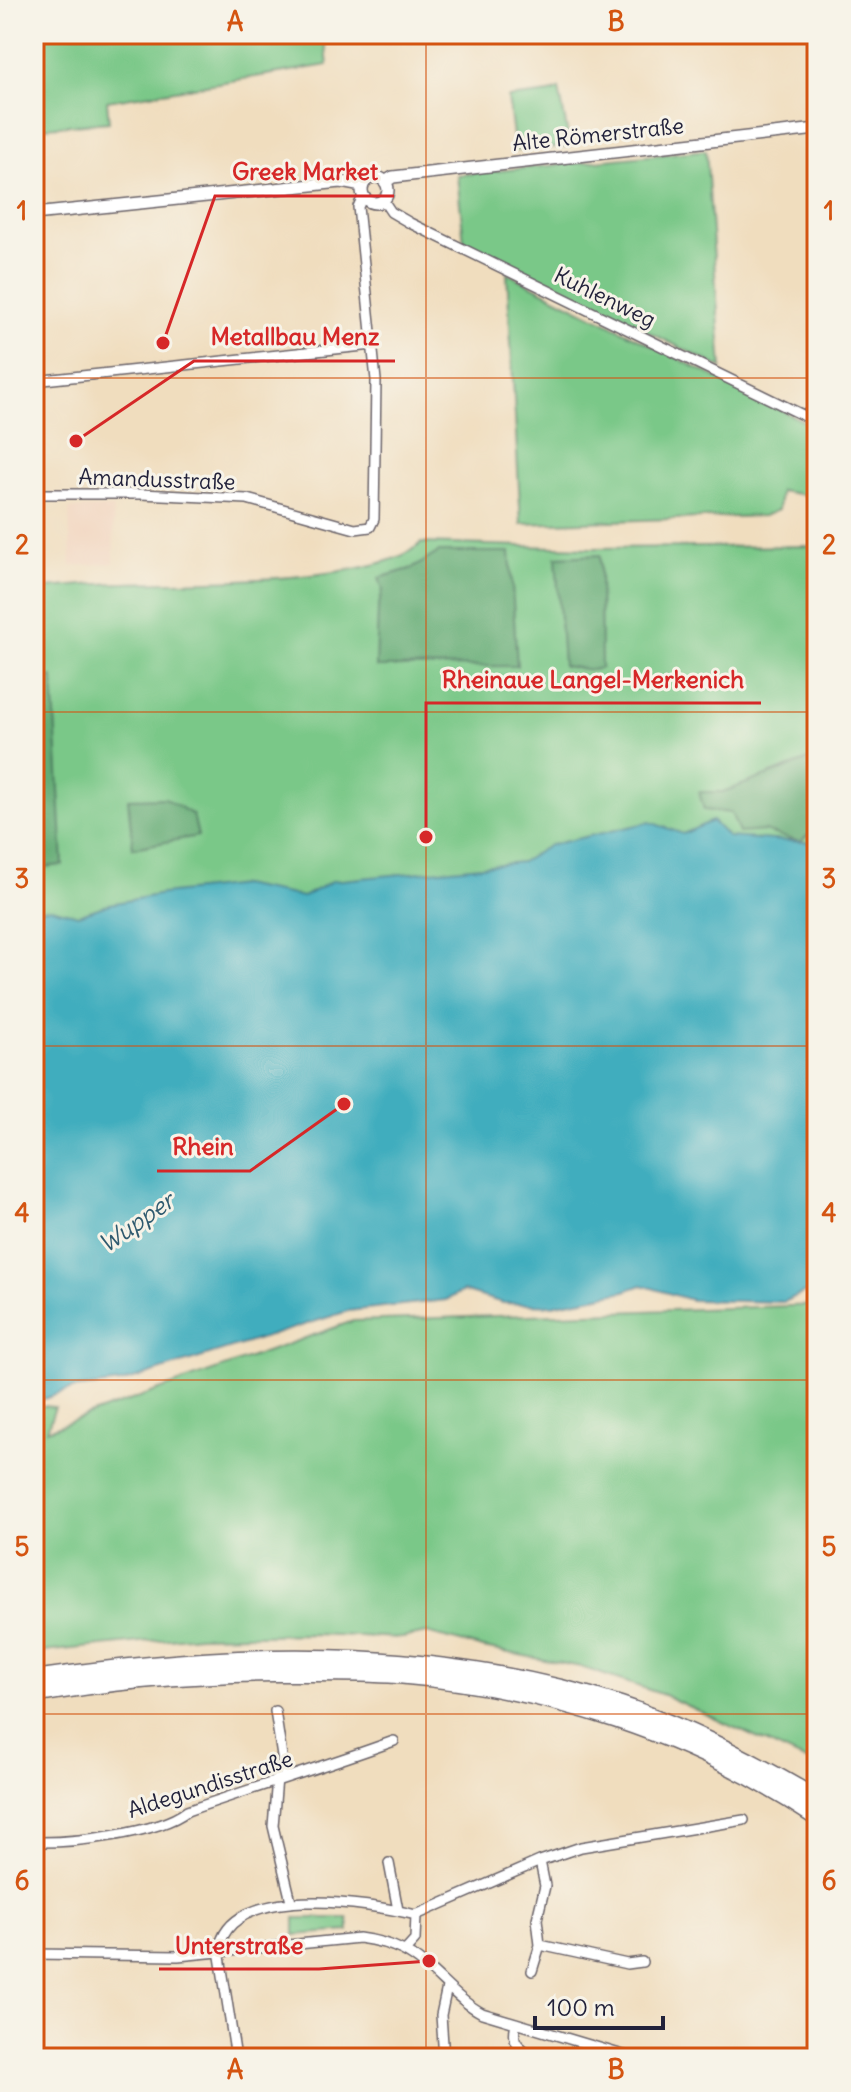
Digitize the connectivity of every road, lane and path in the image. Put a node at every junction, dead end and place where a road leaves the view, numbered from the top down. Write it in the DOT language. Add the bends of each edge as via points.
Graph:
graph roads {
  1 [pos="817,129"];
  2 [pos="385,182"];
  3 [pos="363,191"];
  4 [pos="383,200"];
  5 [pos="34,214"];
  6 [pos="373,345"];
  7 [pos="34,381"];
  8 [pos="817,422"];
  9 [pos="34,494"];
  10 [pos="34,1679"];
  11 [pos="34,1695"];
  12 [pos="275,1711"];
  13 [pos="394,1741"];
  14 [pos="281,1777"];
  15 [pos="817,1799"];
  16 [pos="817,1818"];
  17 [pos="744,1820"];
  18 [pos="34,1842"];
  19 [pos="540,1861"];
  20 [pos="389,1863"];
  21 [pos="291,1901"];
  22 [pos="398,1910"];
  23 [pos="416,1915"];
  24 [pos="540,1945"];
  25 [pos="219,1950"];
  26 [pos="405,1951"];
  27 [pos="34,1954"];
  28 [pos="642,1962"];
  29 [pos="532,1971"];
  30 [pos="447,1987"];
  31 [pos="516,2023"];
  32 [pos="236,2058"];
  33 [pos="430,2058"];
  34 [pos="444,2058"];
  35 [pos="534,2058"];
  36 [pos="633,2058"];
  1 -- 2 [label="street, Alte Römerstraße"];
  2 -- 3 [label="street, Alte Römerstraße" via="370,178"];
  2 -- 4 [label="street"];
  3 -- 4 [label="street, Alte Römerstraße" via="370,202"];
  3 -- 5 [label="street, Alte Römerstraße" via="341,182"];
  3 -- 6 [label="street" via="358,207"];
  4 -- 8 [label="street, Kuhlenweg" via="410,223"];
  6 -- 7 [label="street"];
  6 -- 9 [label="street, Amandusstraße" via="370,527 355,529 247,499"];
  10 -- 15 [label="highway" via="172,1661 258,1658 367,1658 508,1675 663,1721 740,1755"];
  11 -- 16 [label="highway" via="150,1679 241,1674 395,1675 480,1686 578,1708 649,1732 713,1758"];
  12 -- 14 [label="street"];
  13 -- 14 [label="street, Aldegundisstraße"];
  14 -- 18 [label="street, Aldegundisstraße" via="154,1826 71,1843"];
  14 -- 21 [label="street" via="273,1826"];
  17 -- 19 [label="street" via="581,1847"];
  19 -- 23 [label="street"];
  19 -- 24 [label="street" via="545,1886 537,1919"];
  20 -- 22 [label="street"];
  21 -- 22 [label="street"];
  21 -- 25 [label="street" via="254,1911 228,1927"];
  22 -- 23 [label="street"];
  23 -- 26 [label="street" via="415,1940"];
  24 -- 28 [label="street" via="627,1964"];
  24 -- 29 [label="street"];
  25 -- 26 [label="street" via="359,1938"];
  25 -- 27 [label="street" via="178,1956"];
  25 -- 32 [label="street"];
  26 -- 30 [label="street"];
  30 -- 31 [label="street" via="482,2013"];
  30 -- 34 [label="street" via="441,2015"];
  31 -- 35 [label="street" via="515,2042"];
  31 -- 36 [label="street"];
  33 -- 34 [label="street"];
}
